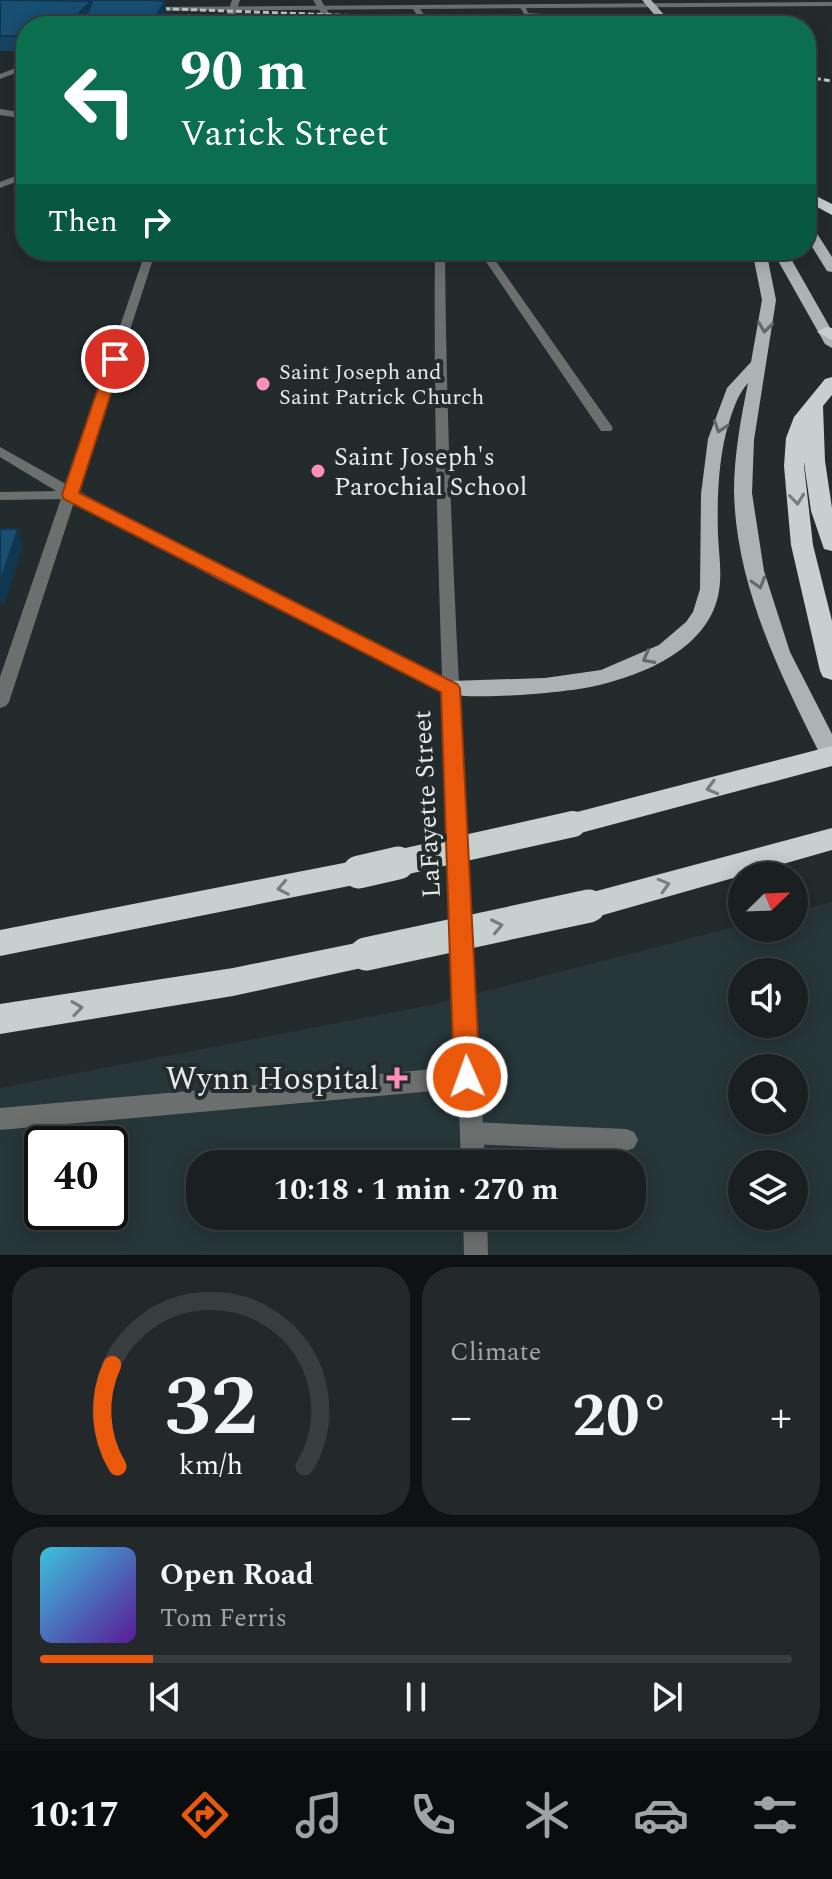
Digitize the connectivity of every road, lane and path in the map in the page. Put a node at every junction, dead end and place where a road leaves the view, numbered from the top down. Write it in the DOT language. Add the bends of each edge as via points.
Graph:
graph roads {
  1 [pos="236,0"];
  2 [pos="317,0"];
  3 [pos="503,4"];
  4 [pos="832,4"];
  5 [pos="647,7"];
  6 [pos="522,8"];
  7 [pos="140,9"];
  8 [pos="416,9"];
  9 [pos="233,10"];
  10 [pos="323,10"];
  11 [pos="231,16"];
  12 [pos="327,16"];
  13 [pos="421,16"];
  14 [pos="541,16"];
  15 [pos="816,243"];
  16 [pos="148,260"];
  17 [pos="440,260"];
  18 [pos="490,260"];
  19 [pos="761,260"];
  20 [pos="785,260"];
  21 [pos="832,268"];
  22 [pos="830,337"];
  23 [pos="760,362"];
  24 [pos="824,391"];
  25 [pos="606,428"];
  26 [pos="0,451"];
  27 [pos="70,495"];
  28 [pos="0,496"];
  29 [pos="832,544"];
  30 [pos="832,671"];
  31 [pos="450,688"];
  32 [pos="0,702"];
  33 [pos="832,756"];
  34 [pos="818,843"];
  35 [pos="12,941"];
  36 [pos="0,1019"];
  37 [pos="467,1077"];
  38 [pos="0,1119"];
  39 [pos="472,1133"];
  40 [pos="626,1140"];
  41 [pos="473,1150"];
  42 [pos="475,1230"];
  43 [pos="476,1255"];
  1 -- 9 [label="street"];
  2 -- 10 [label="street"];
  3 -- 6 [label="street"];
  3 -- 8 [label="street"];
  4 -- 5 [label="street"];
  5 -- 6 [label="street"];
  6 -- 14 [label="street" via="526,15"];
  7 -- 9 [label="street"];
  8 -- 10 [label="street"];
  8 -- 13 [label="street"];
  9 -- 10 [label="street"];
  9 -- 11 [label="street"];
  10 -- 12 [label="street"];
  15 -- 21 [label="main road"];
  16 -- 27 [label="street"];
  17 -- 31 [label="street, LaFayette Street"];
  18 -- 25 [label="street"];
  19 -- 23 [label="main road, one-way" via="769,300"];
  20 -- 22 [label="main road"];
  23 -- 31 [label="main road, one-way" via="736,387 717,431 708,506 708,599 698,622 658,653 603,677 544,687"];
  23 -- 33 [label="main road, one-way" via="743,493 755,571 780,652"];
  24 -- 29 [label="highway" via="812,454 821,514"];
  24 -- 30 [label="highway, one-way" via="804,417 794,466 802,545"];
  26 -- 27 [label="street"];
  27 -- 28 [label="street"];
  27 -- 31 [label="street"];
  27 -- 32 [label="street"];
  31 -- 37 [label="street, LaFayette Street"];
  33 -- 35 [label="highway, one-way, bridge" via="573,824"];
  36 -- 34 [label="highway, one-way, bridge" via="233,982 366,954 589,906"];
  37 -- 38 [label="street"];
  37 -- 39 [label="street, LaFayette Street"];
  39 -- 40 [label="street"];
  39 -- 41 [label="street, LaFayette Street"];
  42 -- 43 [label="street"];
}
